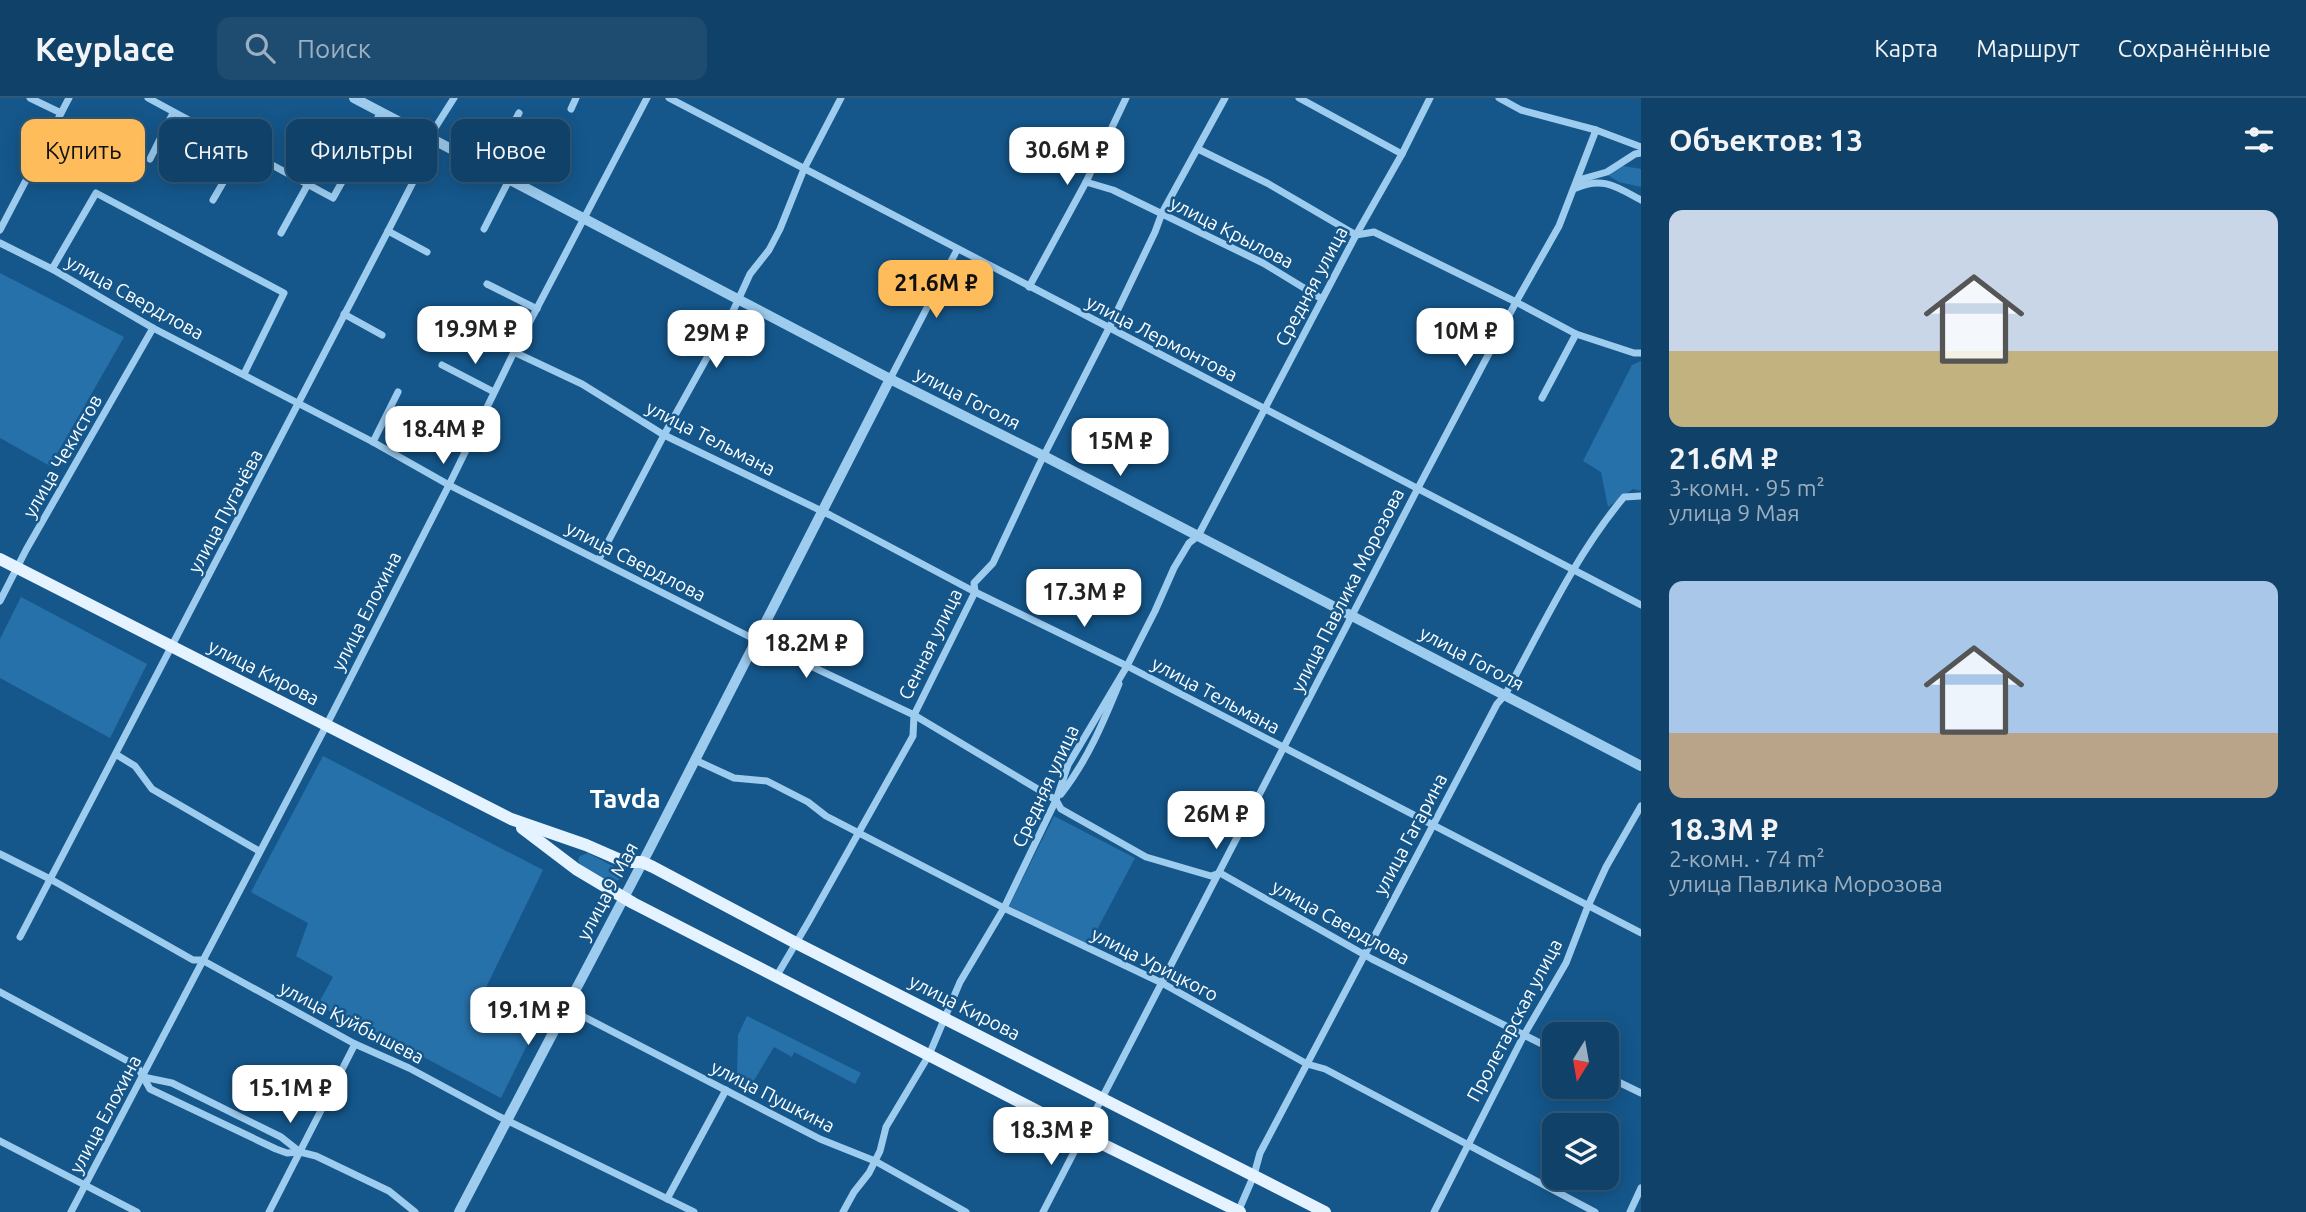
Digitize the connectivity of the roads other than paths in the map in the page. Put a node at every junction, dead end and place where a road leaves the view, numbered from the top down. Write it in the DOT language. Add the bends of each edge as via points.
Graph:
graph roads {
  1 [pos="30,98"];
  2 [pos="69,98"];
  3 [pos="148,98"];
  4 [pos="354,98"];
  5 [pos="454,98"];
  6 [pos="576,98"];
  7 [pos="647,98"];
  8 [pos="669,98"];
  9 [pos="841,98"];
  10 [pos="1126,98"];
  11 [pos="1225,98"];
  12 [pos="1299,98"];
  13 [pos="1430,98"];
  14 [pos="1499,98"];
  15 [pos="571,109"];
  16 [pos="381,112"];
  17 [pos="61,113"];
  18 [pos="173,113"];
  19 [pos="519,113"];
  20 [pos="184,119"];
  21 [pos="395,119"];
  22 [pos="516,119"];
  23 [pos="437,127"];
  24 [pos="1597,130"];
  25 [pos="1641,147"];
  26 [pos="1198,149"];
  27 [pos="1641,153"];
  28 [pos="1402,154"];
  29 [pos="150,159"];
  30 [pos="272,165"];
  31 [pos="804,169"];
  32 [pos="223,182"];
  33 [pos="412,182"];
  34 [pos="508,182"];
  35 [pos="513,182"];
  36 [pos="1086,182"];
  37 [pos="308,184"];
  38 [pos="1573,190"];
  39 [pos="213,200"];
  40 [pos="1641,200"];
  41 [pos="1162,213"];
  42 [pos="584,219"];
  43 [pos="484,229"];
  44 [pos="0,230"];
  45 [pos="388,231"];
  46 [pos="281,233"];
  47 [pos="1356,235"];
  48 [pos="0,243"];
  49 [pos="957,250"];
  50 [pos="426,252"];
  51 [pos="52,269"];
  52 [pos="487,284"];
  53 [pos="1029,287"];
  54 [pos="737,298"];
  55 [pos="1322,299"];
  56 [pos="1516,302"];
  57 [pos="537,309"];
  58 [pos="344,314"];
  59 [pos="153,328"];
  60 [pos="1109,328"];
  61 [pos="1576,334"];
  62 [pos="382,335"];
  63 [pos="514,352"];
  64 [pos="1637,353"];
  65 [pos="442,365"];
  66 [pos="244,374"];
  67 [pos="890,379"];
  68 [pos="398,392"];
  69 [pos="494,392"];
  70 [pos="1542,398"];
  71 [pos="298,404"];
  72 [pos="1265,410"];
  73 [pos="664,435"];
  74 [pos="373,442"];
  75 [pos="1044,456"];
  76 [pos="449,485"];
  77 [pos="1418,488"];
  78 [pos="1641,496"];
  79 [pos="822,512"];
  80 [pos="1198,536"];
  81 [pos="0,559"];
  82 [pos="599,559"];
  83 [pos="18,568"];
  84 [pos="1574,571"];
  85 [pos="975,592"];
  86 [pos="0,601"];
  87 [pos="1641,605"];
  88 [pos="1353,616"];
  89 [pos="756,640"];
  90 [pos="171,645"];
  91 [pos="1127,666"];
  92 [pos="1505,695"];
  93 [pos="914,715"];
  94 [pos="326,726"];
  95 [pos="1283,747"];
  96 [pos="117,755"];
  97 [pos="695,760"];
  98 [pos="1641,766"];
  99 [pos="1056,800"];
  100 [pos="1641,806"];
  101 [pos="511,819"];
  102 [pos="1433,824"];
  103 [pos="859,833"];
  104 [pos="586,845"];
  105 [pos="259,851"];
  106 [pos="0,854"];
  107 [pos="642,862"];
  108 [pos="576,869"];
  109 [pos="1220,873"];
  110 [pos="52,880"];
  111 [pos="623,897"];
  112 [pos="1588,906"];
  113 [pos="1004,908"];
  114 [pos="1641,933"];
  115 [pos="20,937"];
  116 [pos="796,943"];
  117 [pos="1364,955"];
  118 [pos="202,960"];
  119 [pos="775,977"];
  120 [pos="1161,983"];
  121 [pos="0,992"];
  122 [pos="565,1007"];
  123 [pos="946,1019"];
  124 [pos="1524,1035"];
  125 [pos="355,1044"];
  126 [pos="1542,1044"];
  127 [pos="929,1055"];
  128 [pos="1307,1063"];
  129 [pos="143,1077"];
  130 [pos="1619,1082"];
  131 [pos="726,1090"];
  132 [pos="1641,1093"];
  133 [pos="1101,1098"];
  134 [pos="508,1120"];
  135 [pos="1084,1135"];
  136 [pos="0,1141"];
  137 [pos="1468,1143"];
  138 [pos="300,1152"];
  139 [pos="875,1161"];
  140 [pos="1254,1175"];
  141 [pos="84,1186"];
  142 [pos="1641,1188"];
  143 [pos="667,1199"];
  144 [pos="71,1212"];
  145 [pos="137,1212"];
  146 [pos="270,1212"];
  147 [pos="415,1212"];
  148 [pos="459,1212"];
  149 [pos="694,1212"];
  150 [pos="843,1212"];
  151 [pos="966,1212"];
  152 [pos="1043,1212"];
  153 [pos="1238,1212"];
  154 [pos="1325,1212"];
  155 [pos="1434,1212"];
  156 [pos="1595,1212"];
  157 [pos="1629,1212"];
  1 -- 17 [label="street"];
  2 -- 17 [label="street"];
  3 -- 18 [label="street"];
  4 -- 16 [label="street, улица Гоголя"];
  5 -- 23 [label="street, улица Пугачёва"];
  6 -- 15 [label="street"];
  7 -- 42 [label="street, улица Елохина"];
  8 -- 31 [label="street, улица Лермонтова"];
  9 -- 31 [label="street"];
  10 -- 36 [label="street"];
  11 -- 26 [label="street, Сенная улица"];
  12 -- 28 [label="street"];
  13 -- 28 [label="street, Средняя улица"];
  14 -- 24 [label="street" via="1521,110"];
  16 -- 21 [label="street, улица Гоголя"];
  16 -- 37 [label="street" via="333,198"];
  17 -- 44 [label="street"];
  18 -- 20 [label="street"];
  18 -- 29 [label="street"];
  19 -- 22 [label="street"];
  24 -- 25 [label="street"];
  24 -- 38 [label="street, улица Павлика Морозова"];
  26 -- 41 [label="street, Сенная улица"];
  26 -- 47 [label="street"];
  27 -- 38 [label="street" via="1608,172 1582,179"];
  28 -- 47 [label="street, Средняя улица"];
  30 -- 37 [label="street"];
  31 -- 49 [label="street, улица Лермонтова"];
  31 -- 54 [label="street" via="780,229"];
  32 -- 39 [label="street"];
  33 -- 45 [label="street, улица Пугачёва"];
  34 -- 43 [label="street"];
  35 -- 42 [label="street, улица Гоголя"];
  36 -- 41 [label="street, улица Крылова"];
  36 -- 53 [label="street"];
  37 -- 46 [label="street"];
  38 -- 40 [label="street" via="1590,182 1607,182"];
  38 -- 56 [label="street, улица Павлика Морозова" via="1559,226"];
  41 -- 55 [label="street, улица Крылова" via="1263,263"];
  41 -- 60 [label="street, Сенная улица"];
  42 -- 54 [label="street, улица Гоголя"];
  42 -- 57 [label="street, улица Елохина"];
  45 -- 50 [label="street"];
  45 -- 58 [label="street, улица Пугачёва"];
  47 -- 55 [label="street, Средняя улица"];
  47 -- 56 [label="street" via="1374,232"];
  48 -- 51 [label="street, улица Свердлова"];
  49 -- 53 [label="street, улица Лермонтова"];
  49 -- 67 [label="street, улица 9 Мая"];
  51 -- 59 [label="street, улица Свердлова"];
  51 -- 66 [label="street" via="96,192 284,293"];
  52 -- 57 [label="street"];
  53 -- 60 [label="street, улица Лермонтова"];
  54 -- 67 [label="street, улица Гоголя"];
  54 -- 73 [label="street"];
  55 -- 72 [label="street, Средняя улица"];
  56 -- 61 [label="street"];
  56 -- 77 [label="street, улица Павлика Морозова"];
  57 -- 63 [label="street, улица Елохина"];
  58 -- 62 [label="street"];
  58 -- 71 [label="street, улица Пугачёва"];
  59 -- 66 [label="street, улица Свердлова"];
  59 -- 83 [label="street, улица Чекистов"];
  60 -- 72 [label="street, улица Лермонтова"];
  60 -- 75 [label="street, Сенная улица"];
  61 -- 64 [label="street"];
  61 -- 70 [label="street"];
  63 -- 69 [label="street, улица Елохина"];
  63 -- 73 [label="street, улица Тельмана" via="582,384"];
  65 -- 69 [label="street"];
  66 -- 71 [label="street, улица Свердлова"];
  67 -- 75 [label="street, улица Гоголя"];
  67 -- 79 [label="street, улица 9 Мая"];
  68 -- 74 [label="street"];
  69 -- 76 [label="street, улица Елохина"];
  71 -- 74 [label="street, улица Свердлова"];
  71 -- 90 [label="street, улица Пугачёва"];
  72 -- 77 [label="street, улица Лермонтова"];
  72 -- 80 [label="street, Средняя улица"];
  73 -- 79 [label="street, улица Тельмана"];
  73 -- 82 [label="street"];
  74 -- 76 [label="street, улица Свердлова"];
  75 -- 80 [label="street, улица Гоголя"];
  75 -- 85 [label="street, Сенная улица" via="993,563 974,583"];
  76 -- 82 [label="street, улица Свердлова"];
  76 -- 94 [label="street, улица Елохина"];
  77 -- 84 [label="street, улица Лермонтова"];
  77 -- 88 [label="street, улица Павлика Морозова"];
  78 -- 84 [label="street, улица Гагарина" via="1624,497"];
  79 -- 85 [label="street, улица Тельмана"];
  79 -- 89 [label="street, улица 9 Мая"];
  80 -- 88 [label="street, улица Гоголя"];
  80 -- 91 [label="street, Средняя улица" via="1174,568"];
  81 -- 83 [label="main road, улица Кирова"];
  82 -- 89 [label="street, улица Свердлова"];
  83 -- 86 [label="street, улица Чекистов"];
  83 -- 90 [label="main road, улица Кирова"];
  84 -- 87 [label="street, улица Лермонтова"];
  84 -- 92 [label="street, улица Гагарина"];
  85 -- 91 [label="street, улица Тельмана"];
  85 -- 93 [label="street, Сенная улица"];
  88 -- 92 [label="street, улица Гоголя"];
  88 -- 95 [label="street, улица Павлика Морозова"];
  89 -- 93 [label="street, улица Свердлова"];
  89 -- 97 [label="street, улица 9 Мая"];
  90 -- 94 [label="main road, улица Кирова"];
  90 -- 96 [label="street, улица Пугачёва"];
  91 -- 95 [label="street, улица Тельмана"];
  91 -- 99 [label="street, Средняя улица" via="1068,765"];
  91 -- 99 [label="street" via="1080,770"];
  92 -- 98 [label="street, улица Гоголя"];
  92 -- 102 [label="street, улица Гагарина"];
  93 -- 99 [label="street, улица Свердлова"];
  93 -- 103 [label="street, Сенная улица" via="913,736"];
  94 -- 101 [label="main road, улица Кирова"];
  94 -- 105 [label="street, улица Елохина"];
  95 -- 102 [label="street, улица Тельмана"];
  95 -- 109 [label="street, улица Павлика Морозова"];
  96 -- 105 [label="street" via="135,766 152,789"];
  96 -- 110 [label="street, улица Пугачёва"];
  97 -- 103 [label="street, улица Урицкого" via="734,778 767,781"];
  97 -- 107 [label="street, улица 9 Мая"];
  99 -- 109 [label="street, улица Свердлова" via="1061,809 1146,857 1211,876"];
  99 -- 113 [label="street, Средняя улица"];
  100 -- 112 [label="street, Пролетарская улица"];
  101 -- 104 [label="main road, улица Кирова"];
  101 -- 108 [label="main road, улица Кирова"];
  102 -- 112 [label="street, улица Тельмана"];
  102 -- 117 [label="street, улица Гагарина"];
  103 -- 113 [label="street, улица Урицкого"];
  103 -- 116 [label="street, Сенная улица"];
  104 -- 107 [label="main road, улица Кирова" via="625,862"];
  104 -- 108 [label="main road" via="572,852"];
  105 -- 118 [label="street, улица Елохина"];
  106 -- 110 [label="street, улица Куйбышева"];
  107 -- 111 [label="street, улица 9 Мая"];
  107 -- 116 [label="main road, улица Кирова"];
  108 -- 111 [label="main road, улица Кирова"];
  109 -- 117 [label="street, улица Свердлова"];
  109 -- 120 [label="street, улица Павлика Морозова"];
  110 -- 115 [label="street, улица Пугачёва"];
  110 -- 118 [label="street, улица Куйбышева" via="193,960"];
  111 -- 119 [label="main road, улица Кирова"];
  111 -- 122 [label="street, улица 9 Мая"];
  112 -- 114 [label="street, улица Тельмана"];
  112 -- 124 [label="street, Пролетарская улица" via="1566,963"];
  113 -- 120 [label="street, улица Урицкого"];
  113 -- 123 [label="street, Средняя улица" via="960,982"];
  116 -- 119 [label="street, Сенная улица"];
  116 -- 123 [label="main road, улица Кирова"];
  117 -- 124 [label="street, улица Свердлова"];
  117 -- 128 [label="street, улица Гагарина"];
  118 -- 125 [label="street, улица Куйбышева"];
  118 -- 129 [label="street, улица Елохина"];
  119 -- 127 [label="main road, улица Кирова"];
  120 -- 128 [label="street, улица Урицкого"];
  120 -- 133 [label="street, улица Павлика Морозова"];
  121 -- 129 [label="street" via="137,1066"];
  122 -- 131 [label="street, улица Пушкина"];
  122 -- 134 [label="street, улица 9 Мая"];
  123 -- 127 [label="street, Средняя улица"];
  123 -- 133 [label="main road, улица Кирова"];
  124 -- 126 [label="street, улица Свердлова"];
  124 -- 137 [label="street, Пролетарская улица"];
  125 -- 134 [label="street, улица Куйбышева"];
  125 -- 138 [label="street"];
  127 -- 135 [label="main road, улица Кирова"];
  127 -- 139 [label="street, Средняя улица" via="886,1127"];
  128 -- 137 [label="street, улица Урицкого"];
  128 -- 140 [label="street, улица Гагарина" via="1260,1153"];
  129 -- 138 [label="street" via="172,1083 281,1137"];
  129 -- 138 [label="street" via="150,1088 276,1149"];
  129 -- 141 [label="street, улица Елохина"];
  130 -- 132 [label="street"];
  131 -- 139 [label="street, улица Пушкина" via="820,1139"];
  131 -- 143 [label="street"];
  133 -- 135 [label="street, улица Павлика Морозова"];
  133 -- 140 [label="main road, улица Кирова"];
  134 -- 143 [label="street, улица Куйбышева"];
  134 -- 148 [label="street, улица 9 Мая"];
  135 -- 152 [label="street, улица Павлика Морозова"];
  135 -- 153 [label="main road, улица Кирова"];
  136 -- 141 [label="street"];
  137 -- 155 [label="street, Пролетарская улица"];
  137 -- 156 [label="street, улица Урицкого"];
  138 -- 146 [label="street"];
  138 -- 147 [label="street" via="389,1191"];
  139 -- 150 [label="street, Средняя улица"];
  139 -- 151 [label="street, улица Пушкина"];
  140 -- 153 [label="street, улица Гагарина"];
  140 -- 154 [label="main road, улица Кирова"];
  141 -- 144 [label="street, улица Елохина"];
  141 -- 145 [label="street"];
  142 -- 157 [label="street"];
  143 -- 149 [label="street, улица Куйбышева"];
}
